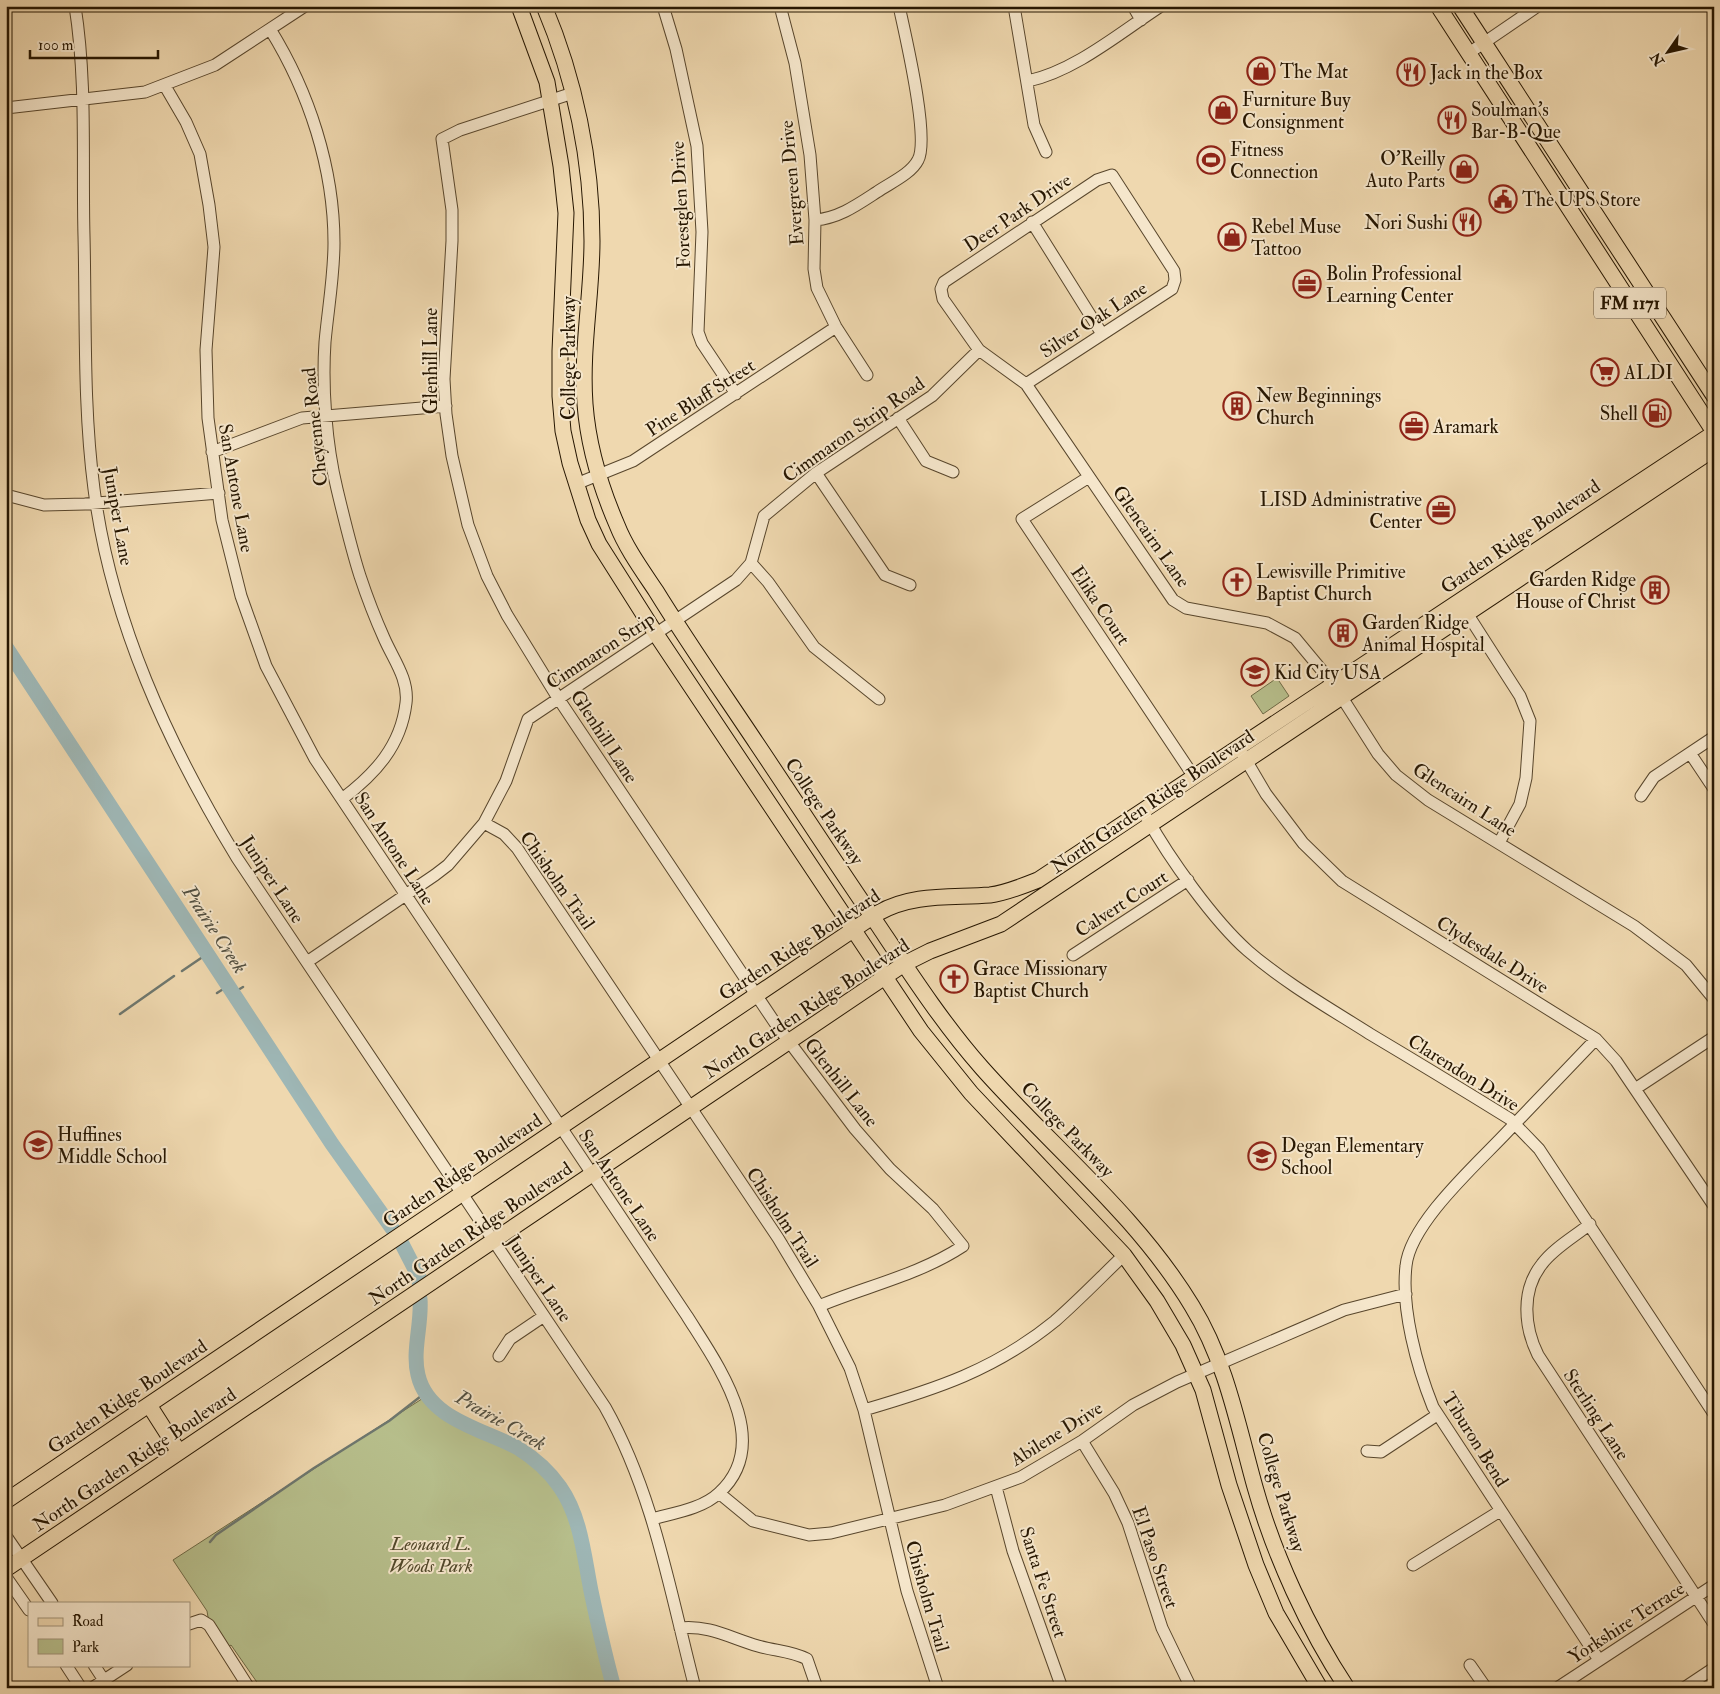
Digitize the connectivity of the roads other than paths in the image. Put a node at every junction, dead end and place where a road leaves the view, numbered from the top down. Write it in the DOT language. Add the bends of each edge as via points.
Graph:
graph roads {
  1 [pos="75,6"];
  2 [pos="305,6"];
  3 [pos="519,6"];
  4 [pos="544,6"];
  5 [pos="663,6"];
  6 [pos="780,6"];
  7 [pos="899,6"];
  8 [pos="1014,6"];
  9 [pos="1133,6"];
  10 [pos="1161,6"];
  11 [pos="1438,6"];
  12 [pos="1460,6"];
  13 [pos="1538,6"];
  14 [pos="1141,20"];
  15 [pos="270,29"];
  16 [pos="1484,43"];
  17 [pos="1469,53"];
  18 [pos="1028,81"];
  19 [pos="165,86"];
  20 [pos="573,93"];
  21 [pos="83,99"];
  22 [pos="551,100"];
  23 [pos="6,108"];
  24 [pos="1046,152"];
  25 [pos="815,220"];
  26 [pos="1032,222"];
  27 [pos="1608,234"];
  28 [pos="1593,245"];
  29 [pos="1175,280"];
  30 [pos="944,282"];
  31 [pos="836,327"];
  32 [pos="1102,334"];
  33 [pos="979,350"];
  34 [pos="867,375"];
  35 [pos="1026,384"];
  36 [pos="736,394"];
  37 [pos="1714,396"];
  38 [pos="446,406"];
  39 [pos="328,416"];
  40 [pos="898,418"];
  41 [pos="1714,433"];
  42 [pos="1714,449"];
  43 [pos="212,452"];
  44 [pos="953,472"];
  45 [pos="816,473"];
  46 [pos="600,475"];
  47 [pos="1089,477"];
  48 [pos="576,484"];
  49 [pos="219,493"];
  50 [pos="6,495"];
  51 [pos="96,503"];
  52 [pos="1542,546"];
  53 [pos="1550,559"];
  54 [pos="751,563"];
  55 [pos="910,585"];
  56 [pos="1459,601"];
  57 [pos="1468,614"];
  58 [pos="675,622"];
  59 [pos="656,634"];
  60 [pos="1334,685"];
  61 [pos="558,698"];
  62 [pos="1343,698"];
  63 [pos="880,699"];
  64 [pos="1714,737"];
  65 [pos="1238,748"];
  66 [pos="1690,753"];
  67 [pos="1248,762"];
  68 [pos="1194,777"];
  69 [pos="1714,789"];
  70 [pos="1641,796"];
  71 [pos="342,799"];
  72 [pos="1143,811"];
  73 [pos="484,823"];
  74 [pos="1151,826"];
  75 [pos="1500,843"];
  76 [pos="1188,880"];
  77 [pos="405,895"];
  78 [pos="872,917"];
  79 [pos="854,929"];
  80 [pos="1073,955"];
  81 [pos="307,962"];
  82 [pos="904,964"];
  83 [pos="885,977"];
  84 [pos="756,996"];
  85 [pos="1714,1000"];
  86 [pos="1714,1037"];
  87 [pos="1596,1039"];
  88 [pos="789,1042"];
  89 [pos="660,1060"];
  90 [pos="1635,1089"];
  91 [pos="690,1108"];
  92 [pos="1515,1124"];
  93 [pos="560,1128"];
  94 [pos="592,1174"];
  95 [pos="462,1194"];
  96 [pos="1714,1206"];
  97 [pos="1590,1224"];
  98 [pos="493,1241"];
  99 [pos="1124,1255"];
  100 [pos="1168,1269"];
  101 [pos="1146,1285"];
  102 [pos="1406,1294"];
  103 [pos="819,1306"];
  104 [pos="544,1316"];
  105 [pos="499,1356"];
  106 [pos="1218,1364"];
  107 [pos="1197,1373"];
  108 [pos="149,1405"];
  109 [pos="864,1410"];
  110 [pos="1714,1414"];
  111 [pos="1437,1415"];
  112 [pos="1082,1442"];
  113 [pos="1367,1451"];
  114 [pos="179,1452"];
  115 [pos="996,1487"];
  116 [pos="719,1493"];
  117 [pos="6,1501"];
  118 [pos="1500,1511"];
  119 [pos="652,1519"];
  120 [pos="888,1520"];
  121 [pos="6,1536"];
  122 [pos="22,1559"];
  123 [pos="1413,1565"];
  124 [pos="6,1569"];
  125 [pos="6,1576"];
  126 [pos="1714,1585"];
  127 [pos="1696,1597"];
  128 [pos="51,1602"];
  129 [pos="28,1609"];
  130 [pos="190,1624"];
  131 [pos="1714,1624"];
  132 [pos="680,1628"];
  133 [pos="1599,1660"];
  134 [pos="1470,1665"];
  135 [pos="67,1666"];
  136 [pos="95,1666"];
  137 [pos="125,1666"];
  138 [pos="1714,1668"];
  139 [pos="106,1684"];
  140 [pos="81,1688"];
  141 [pos="92,1688"];
  142 [pos="249,1688"];
  143 [pos="695,1688"];
  144 [pos="817,1688"];
  145 [pos="938,1688"];
  146 [pos="1062,1688"];
  147 [pos="1191,1688"];
  148 [pos="1320,1688"];
  149 [pos="1348,1688"];
  150 [pos="1486,1688"];
  151 [pos="1558,1688"];
  152 [pos="1684,1688"];
  1 -- 21 [label="street, Juniper Lane"];
  2 -- 15 [label="street"];
  3 -- 22 [label="main road, College Parkway"];
  4 -- 20 [label="main road, College Parkway" via="558,39"];
  5 -- 36 [label="street, Forestglen Drive" via="697,146 702,232 698,332"];
  6 -- 25 [label="street, Evergreen Drive" via="795,63 810,155"];
  7 -- 25 [label="street" via="913,72 922,144 919,159 912,168 858,205 828,219"];
  8 -- 18 [label="street"];
  9 -- 14 [label="street"];
  10 -- 14 [label="street"];
  11 -- 17 [label="main road, FM 1171"];
  12 -- 16 [label="main road, FM 1171"];
  13 -- 16 [label="street"];
  14 -- 18 [label="street" via="1070,66"];
  15 -- 19 [label="street" via="215,65"];
  15 -- 39 [label="street, Cheyenne Road" via="290,62 307,102 329,190 334,243 325,344"];
  16 -- 17 [label="street"];
  16 -- 27 [label="main road, FM 1171"];
  17 -- 28 [label="main road, FM 1171"];
  18 -- 24 [label="street" via="1034,125"];
  19 -- 21 [label="street" via="145,92"];
  19 -- 43 [label="street, San Antone Lane" via="200,154 209,205 214,247 206,350"];
  20 -- 22 [label="street, Glenhill Lane"];
  20 -- 46 [label="main road, College Parkway" via="587,178 592,243 585,403 588,431"];
  21 -- 23 [label="street"];
  21 -- 51 [label="street, Juniper Lane" via="88,425"];
  22 -- 38 [label="street, Glenhill Lane" via="442,139 452,210 444,379"];
  22 -- 48 [label="main road, College Parkway" via="566,213 560,396 563,430"];
  25 -- 31 [label="street, Evergreen Drive" via="817,288"];
  26 -- 29 [label="street, Deer Park Drive" via="1097,180 1112,175 1174,271"];
  26 -- 30 [label="street, Deer Park Drive"];
  26 -- 32 [label="street"];
  27 -- 28 [label="main road"];
  27 -- 37 [label="main road, FM 1171"];
  28 -- 41 [label="main road, FM 1171"];
  29 -- 32 [label="street, Silver Oak Lane" via="1172,289"];
  30 -- 33 [label="street, Glencairn Lane" via="941,289 943,299"];
  31 -- 34 [label="street, Evergreen Drive"];
  31 -- 36 [label="street, Pine Bluff Street"];
  32 -- 35 [label="street, Silver Oak Lane"];
  33 -- 35 [label="street, Glencairn Lane"];
  33 -- 40 [label="street, Cimmaron Strip Road" via="932,396"];
  35 -- 47 [label="street, Glencairn Lane"];
  36 -- 46 [label="street, Pine Bluff Street" via="633,461"];
  38 -- 39 [label="street"];
  38 -- 61 [label="street, Glenhill Lane" via="452,456 477,551 507,616"];
  39 -- 43 [label="street" via="292,421"];
  39 -- 71 [label="street, Cheyenne Road" via="337,487 359,574 406,689 401,727 389,752 373,773"];
  40 -- 44 [label="street" via="926,461"];
  40 -- 45 [label="street, Cimmaron Strip Road"];
  41 -- 52 [label="main road, Garden Ridge Boulevard"];
  42 -- 53 [label="main road, North Garden Ridge Boulevard"];
  43 -- 49 [label="street, San Antone Lane"];
  45 -- 54 [label="street, Cimmaron Strip Road" via="764,516"];
  45 -- 55 [label="street" via="885,574"];
  46 -- 48 [label="street, Pine Bluff Street"];
  46 -- 58 [label="main road, College Parkway" via="617,526"];
  47 -- 60 [label="street, Glencairn Lane" via="1173,600 1186,608 1267,623 1295,638"];
  47 -- 68 [label="street, Elika Court" via="1022,519"];
  48 -- 59 [label="main road, College Parkway" via="599,544"];
  49 -- 51 [label="street"];
  49 -- 71 [label="street, San Antone Lane" via="222,520 241,596 266,666 315,759"];
  50 -- 51 [label="street" via="44,505"];
  51 -- 81 [label="street, Juniper Lane" via="115,595 163,721 208,810"];
  52 -- 53 [label="main road"];
  52 -- 56 [label="main road, Garden Ridge Boulevard"];
  53 -- 57 [label="main road, North Garden Ridge Boulevard"];
  54 -- 58 [label="street, Cimmaron Strip Road" via="736,580"];
  54 -- 63 [label="street" via="814,647"];
  56 -- 57 [label="street"];
  56 -- 60 [label="main road, Garden Ridge Boulevard"];
  57 -- 62 [label="main road, North Garden Ridge Boulevard"];
  57 -- 75 [label="street" via="1520,696 1530,721 1526,778 1520,804"];
  58 -- 59 [label="street, Cimmaron Strip"];
  58 -- 78 [label="main road, College Parkway"];
  59 -- 61 [label="street, Cimmaron Strip"];
  59 -- 79 [label="main road, College Parkway"];
  60 -- 62 [label="street, Glencairn Lane"];
  60 -- 65 [label="main road, Garden Ridge Boulevard"];
  61 -- 73 [label="street, Cimmaron Strip" via="528,719 506,781"];
  61 -- 84 [label="street, Glenhill Lane"];
  62 -- 67 [label="main road, North Garden Ridge Boulevard"];
  62 -- 75 [label="street, Glencairn Lane" via="1378,754 1396,775 1428,800"];
  64 -- 66 [label="street"];
  65 -- 67 [label="street, Clydesdale Drive"];
  65 -- 68 [label="main road, Garden Ridge Boulevard"];
  66 -- 69 [label="street"];
  66 -- 70 [label="street" via="1654,777"];
  67 -- 74 [label="main road, North Garden Ridge Boulevard"];
  67 -- 87 [label="street, Clydesdale Drive" via="1266,794 1303,843 1342,881"];
  68 -- 72 [label="main road, Garden Ridge Boulevard"];
  71 -- 77 [label="street, San Antone Lane"];
  72 -- 74 [label="street, Clarendon Drive"];
  72 -- 78 [label="main road, Garden Ridge Boulevard" via="1029,884 992,895 920,898 888,907"];
  73 -- 77 [label="street, Cimmaron Strip" via="448,865"];
  73 -- 89 [label="street, Chisholm Trail" via="504,834 517,848"];
  74 -- 76 [label="street, Clarendon Drive"];
  74 -- 82 [label="main road, North Garden Ridge Boulevard" via="1002,924"];
  75 -- 85 [label="street, Glencairn Lane" via="1634,926 1671,953 1686,965"];
  76 -- 80 [label="street, Calvert Court"];
  76 -- 92 [label="street, Clarendon Drive" via="1232,935 1280,976"];
  77 -- 81 [label="street, Cimmaron Strip"];
  77 -- 93 [label="street, San Antone Lane"];
  78 -- 79 [label="main road, Garden Ridge Boulevard"];
  78 -- 82 [label="main road, College Parkway"];
  79 -- 83 [label="main road, College Parkway"];
  79 -- 84 [label="main road, Garden Ridge Boulevard"];
  81 -- 95 [label="street, Juniper Lane"];
  82 -- 83 [label="main road, North Garden Ridge Boulevard"];
  82 -- 100 [label="main road, College Parkway" via="978,1064 1116,1207"];
  83 -- 88 [label="main road, North Garden Ridge Boulevard"];
  83 -- 99 [label="main road, College Parkway" via="921,1031 970,1093"];
  84 -- 88 [label="street, Glenhill Lane"];
  84 -- 89 [label="main road, Garden Ridge Boulevard"];
  86 -- 90 [label="street"];
  87 -- 90 [label="street, Clydesdale Drive"];
  87 -- 92 [label="street, Tiburon Bend"];
  88 -- 91 [label="main road, North Garden Ridge Boulevard"];
  88 -- 103 [label="street, Glenhill Lane" via="855,1129 890,1169 933,1209 963,1246 917,1272 862,1288"];
  89 -- 91 [label="street, Chisholm Trail"];
  89 -- 93 [label="main road, Garden Ridge Boulevard"];
  90 -- 96 [label="street, Clydesdale Drive"];
  91 -- 94 [label="main road, North Garden Ridge Boulevard"];
  91 -- 103 [label="street, Chisholm Trail" via="778,1238"];
  92 -- 97 [label="street, Clarendon Drive" via="1539,1149"];
  92 -- 102 [label="street, Tiburon Bend" via="1446,1196 1426,1222 1409,1253"];
  93 -- 94 [label="street, San Antone Lane"];
  93 -- 95 [label="main road, Garden Ridge Boulevard"];
  94 -- 98 [label="main road, North Garden Ridge Boulevard"];
  94 -- 116 [label="street, San Antone Lane" via="711,1355 739,1412 742,1449 737,1466"];
  95 -- 98 [label="street, Juniper Lane"];
  95 -- 108 [label="main road, Garden Ridge Boulevard"];
  97 -- 110 [label="street, Clarendon Drive"];
  97 -- 127 [label="street, Sterling Lane" via="1541,1264 1527,1298 1529,1334 1538,1356"];
  98 -- 104 [label="street, Juniper Lane"];
  98 -- 114 [label="main road, North Garden Ridge Boulevard"];
  99 -- 101 [label="main road, College Parkway"];
  99 -- 109 [label="street" via="1054,1321 1006,1355 952,1383"];
  100 -- 101 [label="main road"];
  100 -- 106 [label="main road, College Parkway" via="1194,1309"];
  101 -- 107 [label="main road, College Parkway"];
  102 -- 106 [label="street, Abilene Drive" via="1344,1310"];
  102 -- 111 [label="street, Tiburon Bend" via="1419,1367"];
  103 -- 109 [label="street, Chisholm Trail" via="850,1368"];
  104 -- 105 [label="street" via="510,1339"];
  104 -- 119 [label="street, Juniper Lane" via="622,1437 646,1495"];
  106 -- 107 [label="street, Abilene Drive"];
  106 -- 149 [label="main road, College Parkway" via="1237,1414 1256,1488 1282,1563"];
  107 -- 112 [label="street, Abilene Drive" via="1133,1405"];
  107 -- 148 [label="main road, College Parkway" via="1256,1564 1276,1612"];
  108 -- 114 [label="main road"];
  108 -- 117 [label="main road, Garden Ridge Boulevard"];
  109 -- 120 [label="street, Chisholm Trail"];
  111 -- 113 [label="street" via="1381,1452"];
  111 -- 118 [label="street, Tiburon Bend"];
  112 -- 115 [label="street, Abilene Drive" via="1021,1477"];
  112 -- 147 [label="street, El Paso Street" via="1114,1493 1162,1628"];
  114 -- 122 [label="main road, North Garden Ridge Boulevard"];
  115 -- 120 [label="street, Abilene Drive"];
  115 -- 146 [label="street, Santa Fe Street" via="1013,1551"];
  116 -- 119 [label="street, San Antone Lane" via="696,1507"];
  116 -- 120 [label="street, Abilene Drive" via="753,1521 809,1535"];
  118 -- 123 [label="street"];
  118 -- 133 [label="street, Tiburon Bend"];
  119 -- 132 [label="street, Juniper Lane"];
  120 -- 145 [label="street, Chisholm Trail" via="924,1650"];
  121 -- 122 [label="street"];
  122 -- 124 [label="main road, North Garden Ridge Boulevard"];
  122 -- 128 [label="street"];
  125 -- 129 [label="street"];
  126 -- 127 [label="street, Yorkshire Terrace"];
  127 -- 131 [label="street, Sterling Lane"];
  127 -- 133 [label="street, Yorkshire Terrace"];
  130 -- 142 [label="street" via="201,1620 209,1625"];
  132 -- 143 [label="street, Juniper Lane"];
  132 -- 144 [label="street" via="697,1626 711,1629 758,1646 796,1653 807,1659"];
  133 -- 151 [label="street, Yorkshire Terrace"];
  134 -- 150 [label="street"];
  135 -- 140 [label="street"];
  136 -- 139 [label="street"];
  137 -- 139 [label="street"];
  138 -- 152 [label="street"];
  139 -- 141 [label="street"];
}
